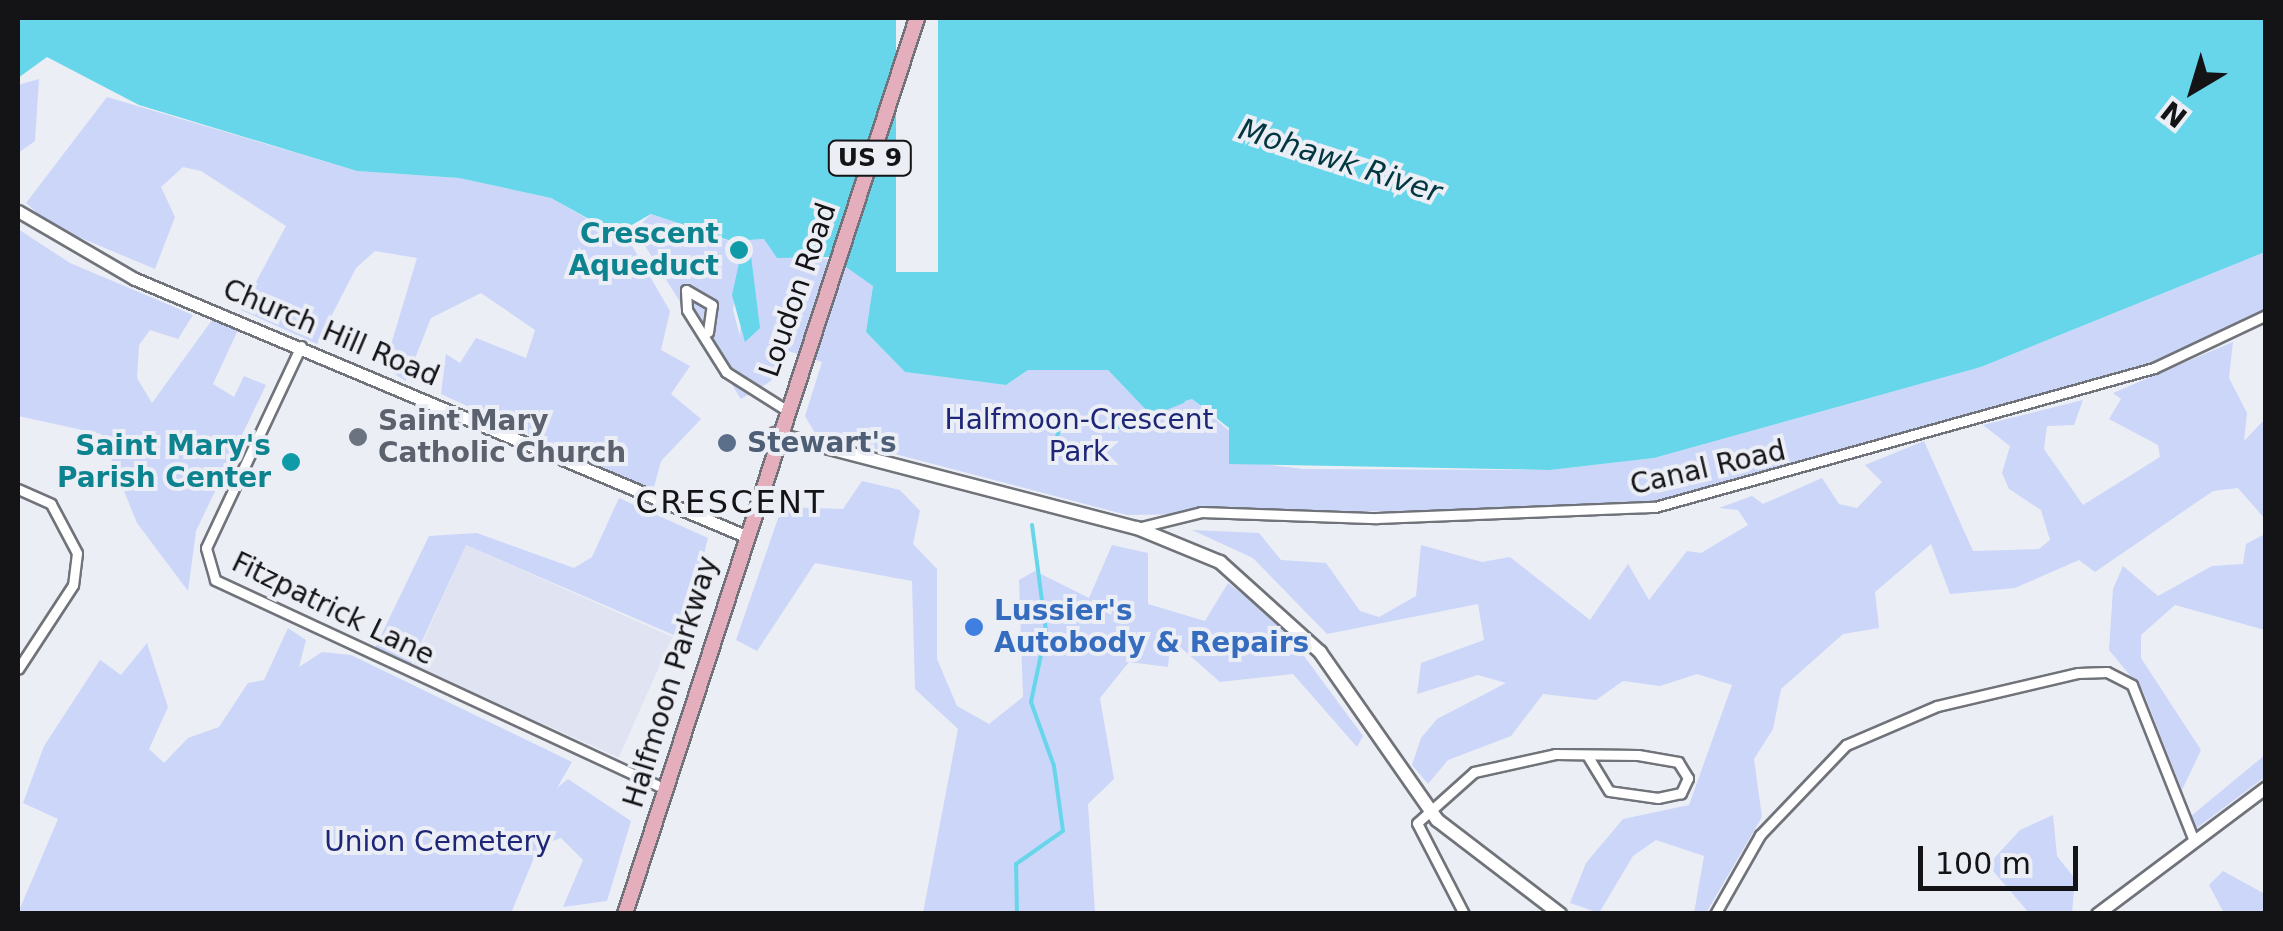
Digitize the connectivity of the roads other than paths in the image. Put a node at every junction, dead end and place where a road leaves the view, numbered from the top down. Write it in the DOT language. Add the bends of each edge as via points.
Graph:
graph roads {
  1 [pos="917,18"];
  2 [pos="18,211"];
  3 [pos="2266,316"];
  4 [pos="708,332"];
  5 [pos="301,346"];
  6 [pos="783,408"];
  7 [pos="775,434"];
  8 [pos="18,489"];
  9 [pos="1137,528"];
  10 [pos="743,535"];
  11 [pos="18,668"];
  12 [pos="1587,754"];
  13 [pos="2266,787"];
  14 [pos="663,788"];
  15 [pos="1427,808"];
  16 [pos="2194,841"];
  17 [pos="625,914"];
  18 [pos="1464,914"];
  19 [pos="1560,914"];
  20 [pos="1715,914"];
  21 [pos="2096,914"];
  1 -- 6 [label="main road, Loudon Road / US 9"];
  2 -- 5 [label="street, Church Hill Road" via="105,264"];
  3 -- 9 [label="street, Canal Road" via="2154,368 1655,507 1377,518 1200,512"];
  4 -- 6 [label="street" via="733,379"];
  5 -- 10 [label="street, Church Hill Road"];
  5 -- 14 [label="street, Fitzpatrick Lane" via="206,548 214,580"];
  6 -- 7 [label="main road, Halfmoon Parkway / US 9"];
  7 -- 9 [label="main road"];
  7 -- 10 [label="main road, Halfmoon Parkway / US 9"];
  8 -- 11 [label="street" via="51,504 77,553 73,586"];
  9 -- 15 [label="main road" via="1220,562 1286,613"];
  10 -- 14 [label="main road, Halfmoon Parkway / US 9"];
  12 -- 12 [label="street" via="1608,790 1658,798 1682,793 1688,778 1678,762"];
  12 -- 15 [label="street" via="1474,772"];
  13 -- 16 [label="street"];
  14 -- 17 [label="main road, Halfmoon Parkway / US 9"];
  15 -- 18 [label="street" via="1417,823"];
  15 -- 19 [label="main road"];
  16 -- 20 [label="street" via="2132,686 2078,673 1936,706 1846,745 1760,836"];
  16 -- 21 [label="street"];
}
